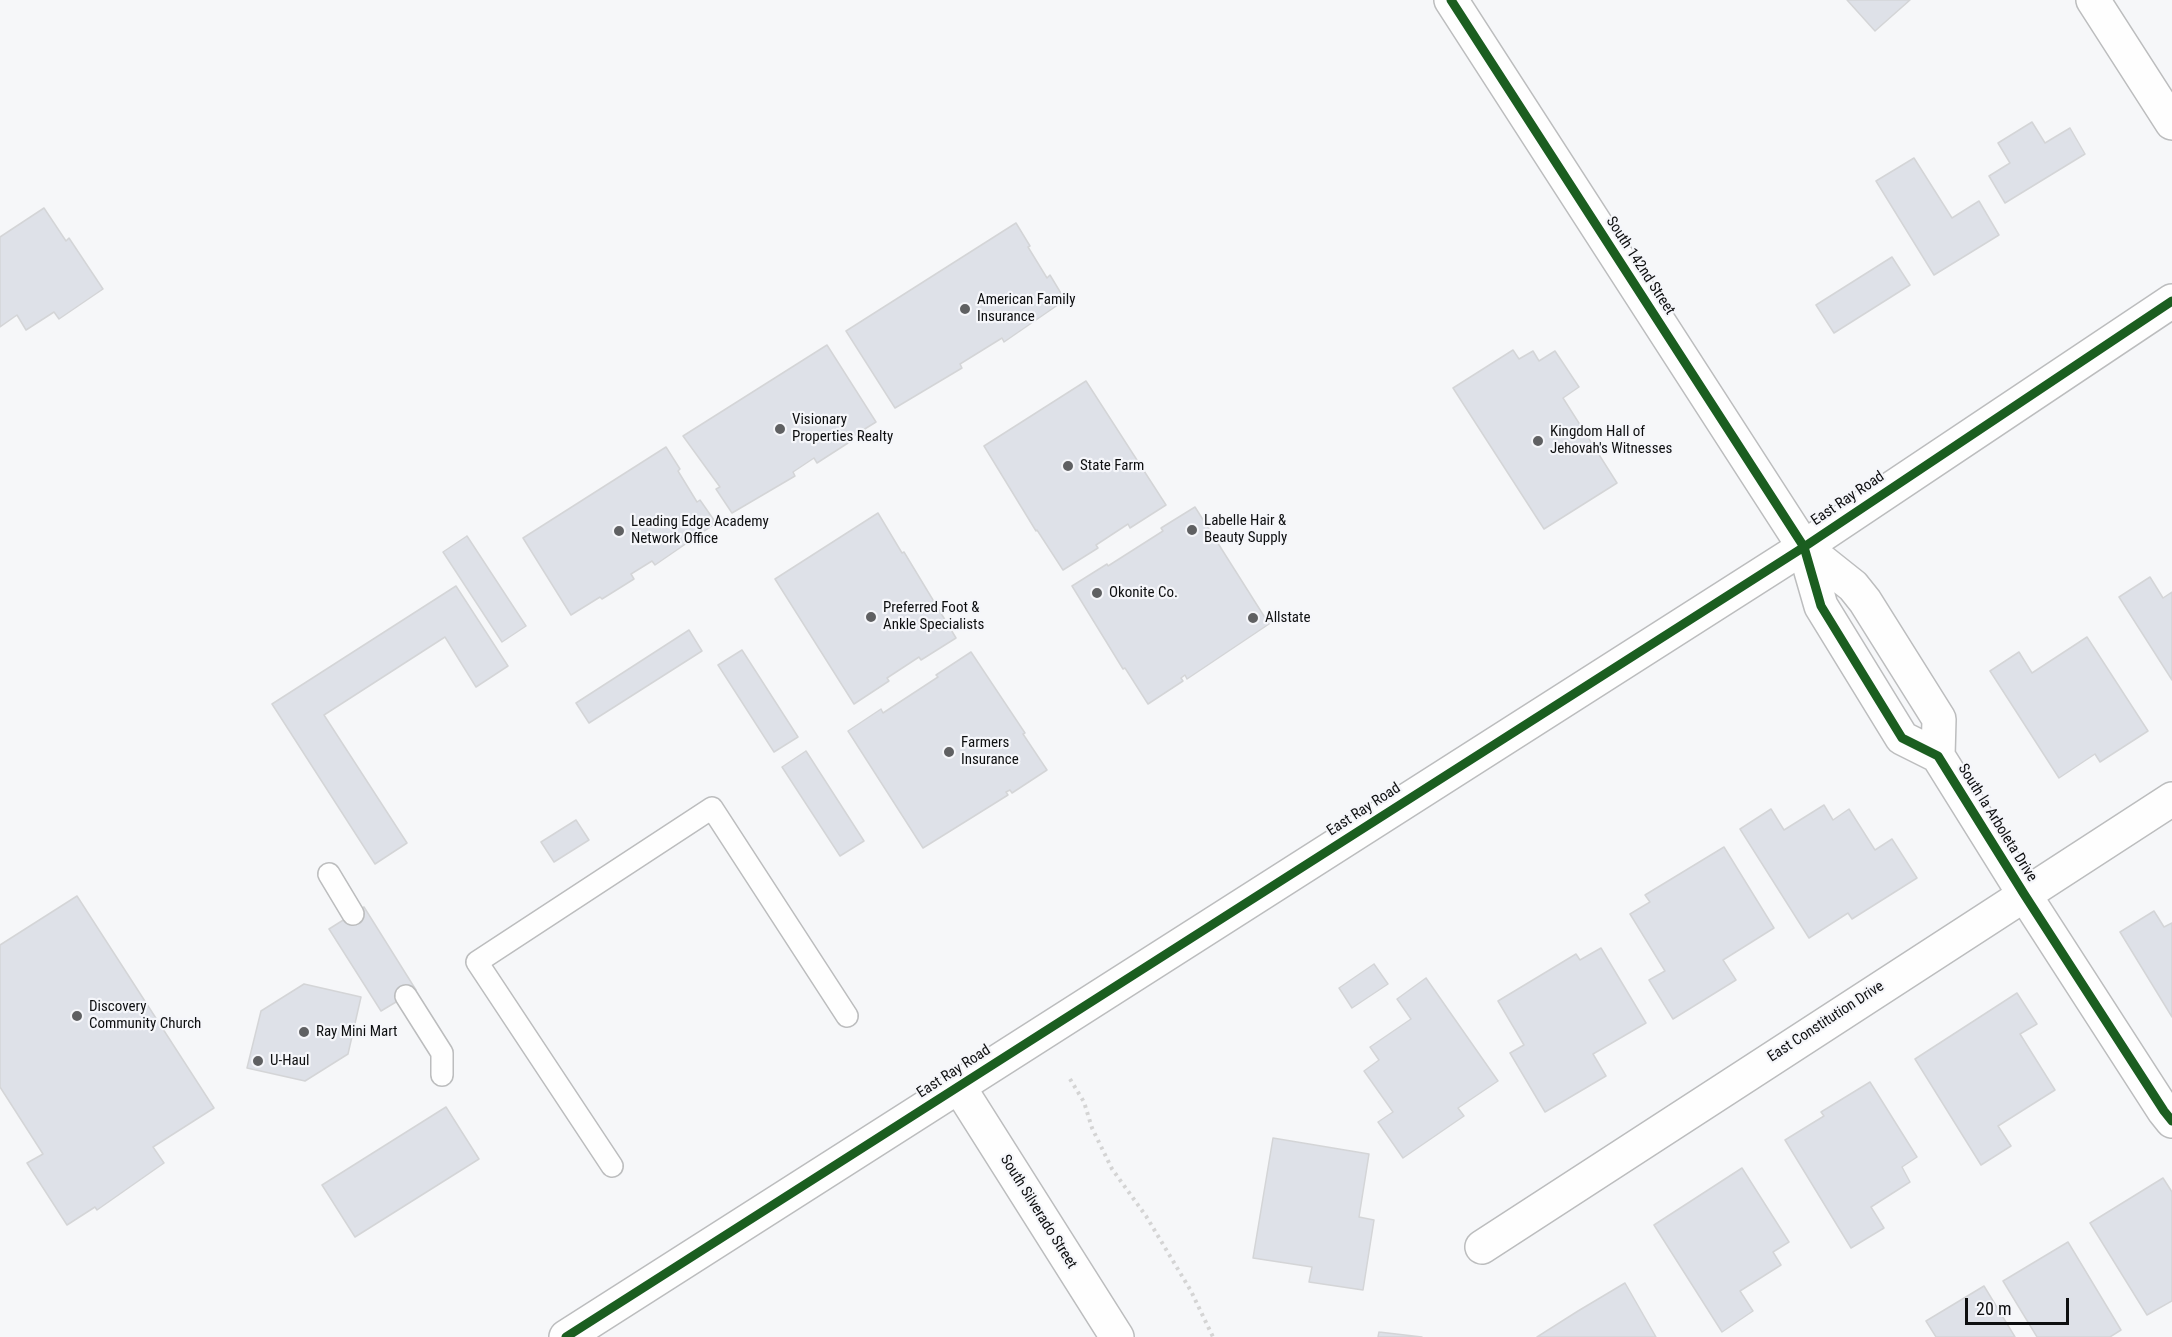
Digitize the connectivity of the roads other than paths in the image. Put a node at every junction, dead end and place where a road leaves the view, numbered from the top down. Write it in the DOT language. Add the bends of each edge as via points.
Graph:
graph roads {
  1 [pos="1451,0"];
  2 [pos="2093,0"];
  3 [pos="2172,123"];
  4 [pos="2172,301"];
  5 [pos="1804,547"];
  6 [pos="2172,799"];
  7 [pos="329,874"];
  8 [pos="2024,894"];
  9 [pos="353,914"];
  10 [pos="406,996"];
  11 [pos="847,1016"];
  12 [pos="442,1075"];
  13 [pos="959,1087"];
  14 [pos="2172,1120"];
  15 [pos="612,1166"];
  16 [pos="1482,1247"];
  17 [pos="566,1337"];
  18 [pos="1117,1337"];
  1 -- 5 [label="street, South 142nd Street"];
  2 -- 3 [label="street"];
  4 -- 5 [label="street, East Ray Road"];
  5 -- 8 [label="street, South la Arboleta Drive" via="1853,586 1865,601 1939,719 1938,756"];
  5 -- 13 [label="street, East Ray Road"];
  6 -- 8 [label="street, East Constitution Drive"];
  7 -- 9 [label="lane"];
  8 -- 14 [label="street, South la Arboleta Drive"];
  8 -- 16 [label="street, East Constitution Drive"];
  10 -- 12 [label="lane" via="442,1053"];
  11 -- 15 [label="lane" via="712,808 477,962"];
  13 -- 17 [label="street, East Ray Road"];
  13 -- 18 [label="street, South Silverado Street"];
}
